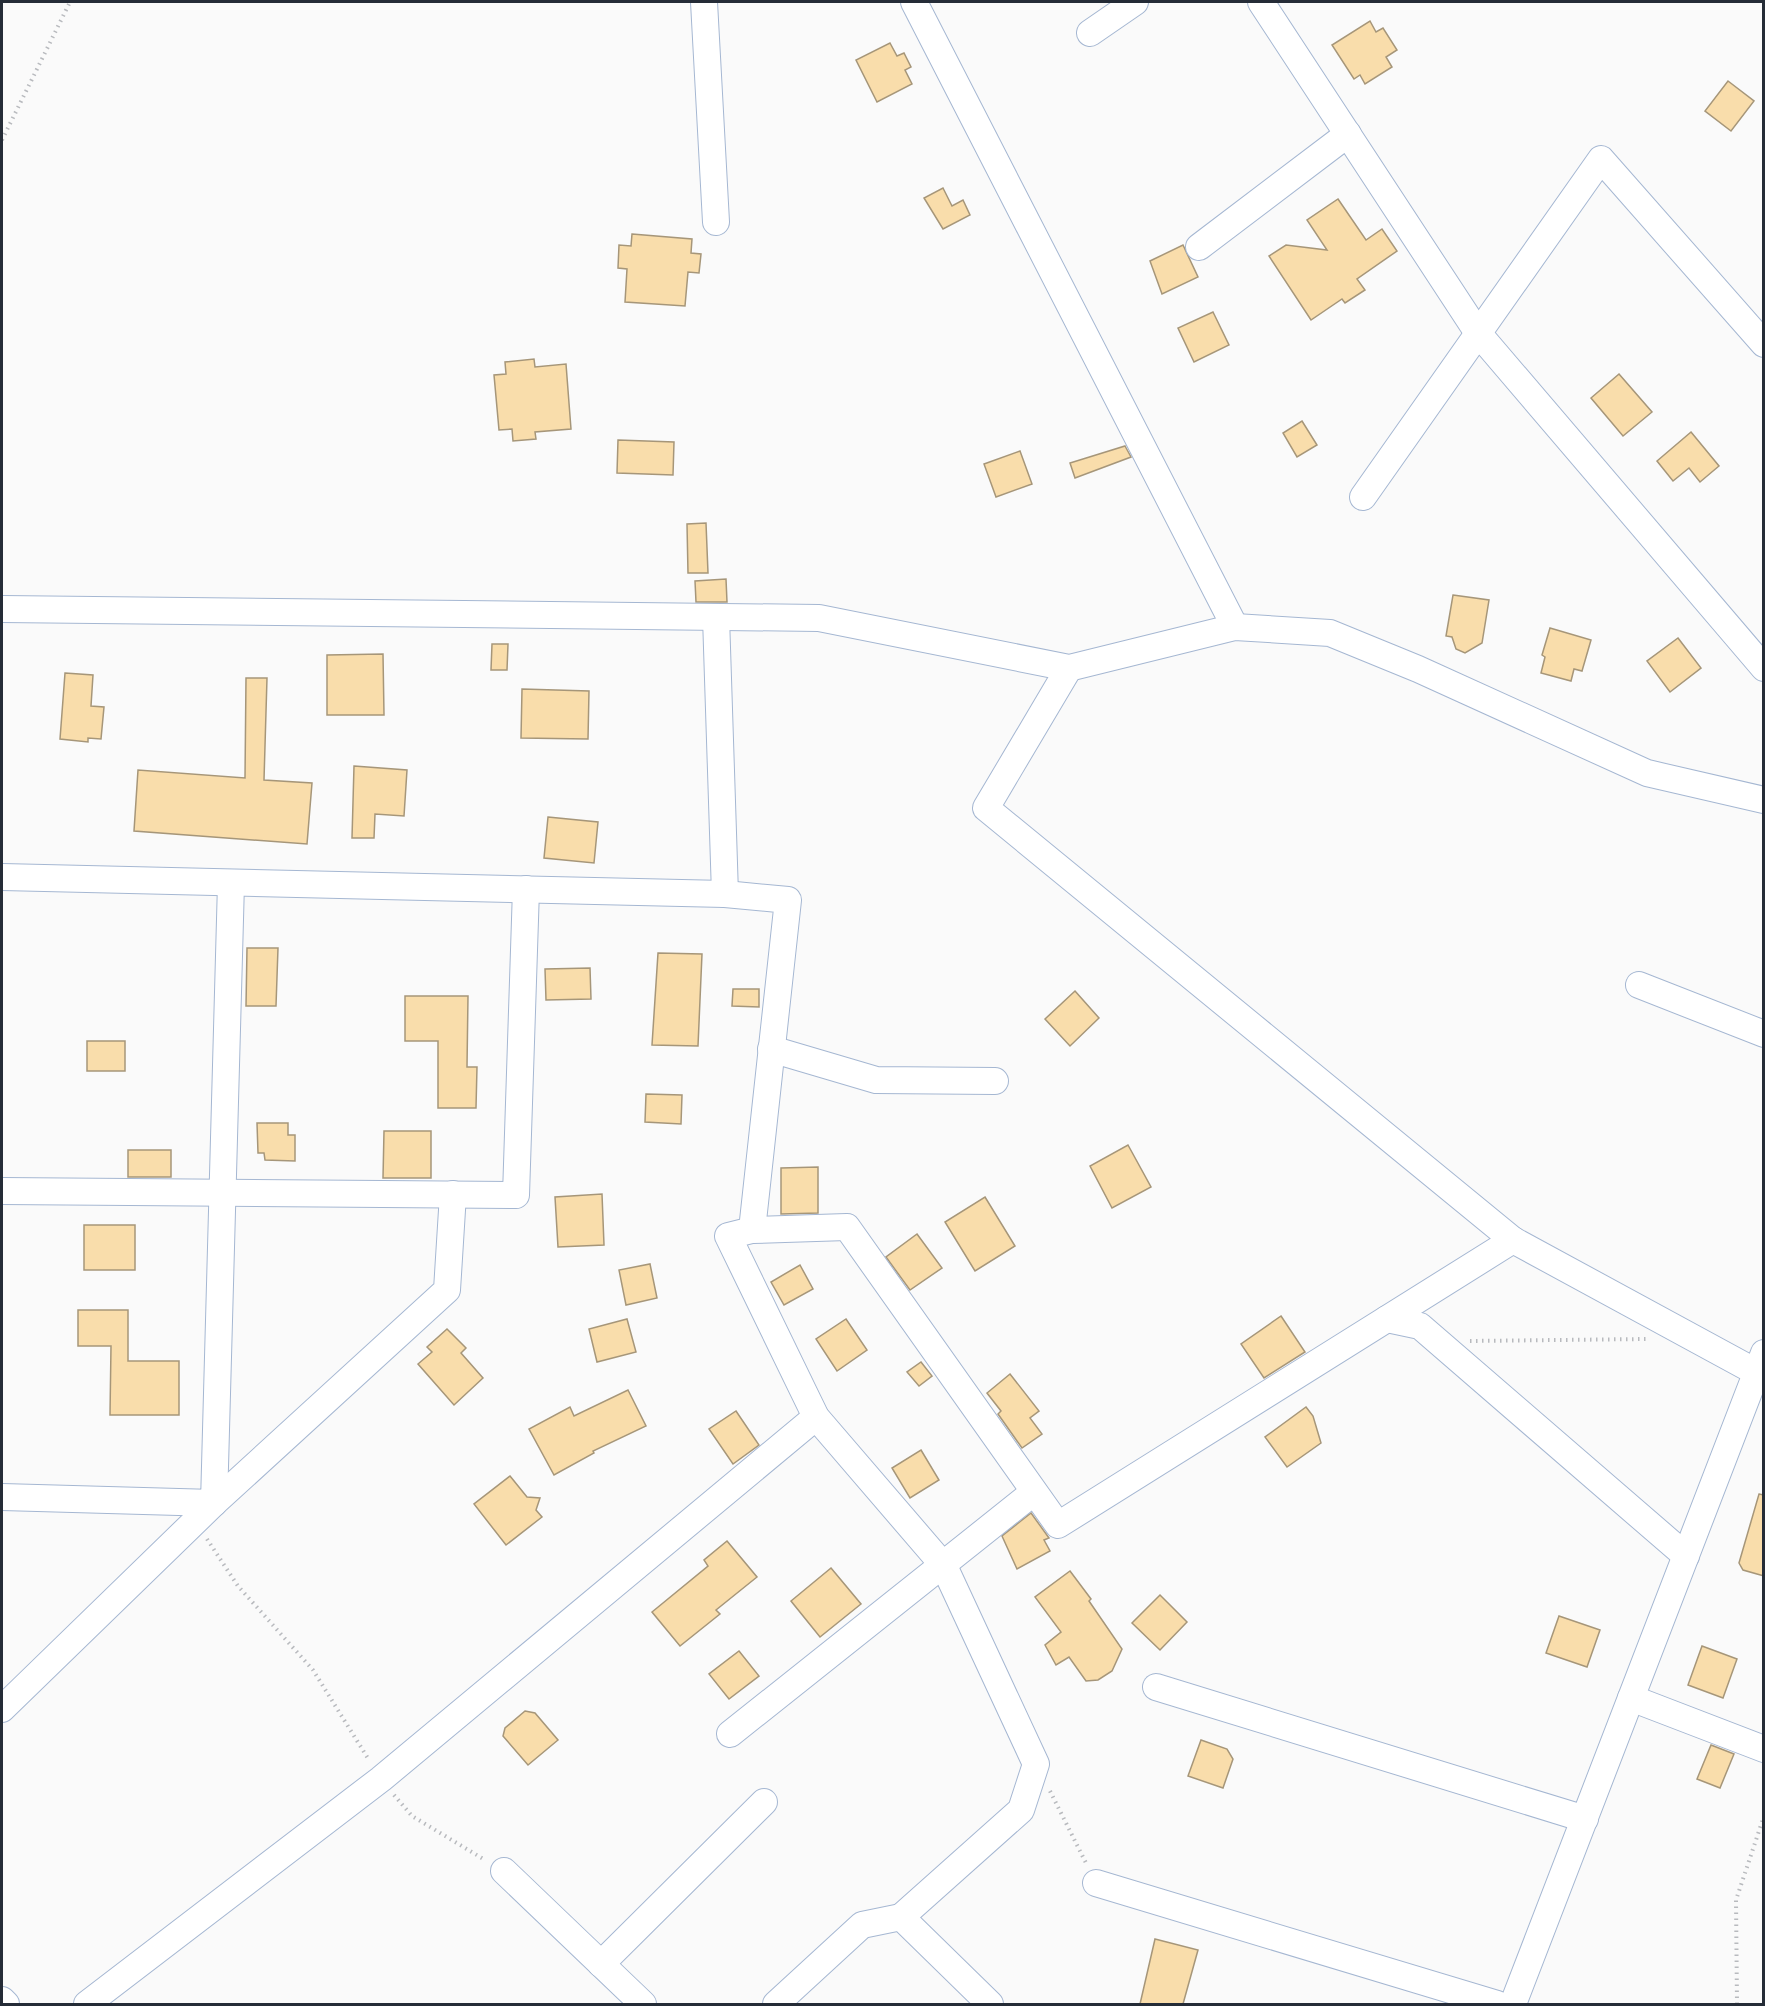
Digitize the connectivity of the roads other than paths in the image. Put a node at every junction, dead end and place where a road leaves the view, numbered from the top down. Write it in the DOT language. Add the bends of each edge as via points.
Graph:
graph roads {
  1 [pos="704,2"];
  2 [pos="914,2"];
  3 [pos="1135,2"];
  4 [pos="1261,2"];
  5 [pos="1090,33"];
  6 [pos="1348,134"];
  7 [pos="716,222"];
  8 [pos="1199,247"];
  9 [pos="1478,333"];
  10 [pos="1764,344"];
  11 [pos="1363,497"];
  12 [pos="2,609"];
  13 [pos="716,617"];
  14 [pos="1235,627"];
  15 [pos="1069,668"];
  16 [pos="1764,668"];
  17 [pos="1764,800"];
  18 [pos="2,877"];
  19 [pos="231,883"];
  20 [pos="526,889"];
  21 [pos="726,894"];
  22 [pos="1639,985"];
  23 [pos="1764,1034"];
  24 [pos="771,1049"];
  25 [pos="995,1082"];
  26 [pos="2,1191"];
  27 [pos="223,1193"];
  28 [pos="453,1194"];
  29 [pos="752,1230"];
  30 [pos="1513,1240"];
  31 [pos="1387,1319"];
  32 [pos="1760,1362"];
  33 [pos="816,1418"];
  34 [pos="1034,1492"];
  35 [pos="2,1497"];
  36 [pos="214,1503"];
  37 [pos="1686,1556"];
  38 [pos="944,1566"];
  39 [pos="1156,1687"];
  40 [pos="1631,1698"];
  41 [pos="2,1709"];
  42 [pos="730,1734"];
  43 [pos="1764,1749"];
  44 [pos="764,1802"];
  45 [pos="1585,1819"];
  46 [pos="504,1871"];
  47 [pos="1096,1883"];
  48 [pos="901,1917"];
  49 [pos="601,1964"];
  50 [pos="2,2000"];
  51 [pos="6,2004"];
  52 [pos="87,2004"];
  53 [pos="643,2004"];
  54 [pos="776,2004"];
  55 [pos="990,2004"];
  56 [pos="1497,2004"];
  57 [pos="1513,2004"];
  1 -- 7 [label="street"];
  2 -- 14 [label="street"];
  3 -- 5 [label="street"];
  4 -- 6 [label="street"];
  6 -- 8 [label="street"];
  6 -- 9 [label="street"];
  9 -- 10 [label="street" via="1601,159"];
  9 -- 11 [label="street"];
  9 -- 16 [label="street"];
  12 -- 13 [label="street"];
  13 -- 15 [label="street" via="819,618"];
  13 -- 21 [label="street"];
  14 -- 15 [label="street"];
  14 -- 17 [label="street" via="1330,633 1647,773"];
  15 -- 30 [label="street" via="986,808"];
  18 -- 19 [label="street"];
  19 -- 20 [label="street"];
  19 -- 27 [label="street"];
  20 -- 21 [label="street"];
  20 -- 28 [label="street" via="516,1195"];
  21 -- 24 [label="street" via="788,900"];
  22 -- 23 [label="street"];
  24 -- 25 [label="street" via="876,1080"];
  24 -- 29 [label="street"];
  26 -- 27 [label="street"];
  27 -- 28 [label="street"];
  27 -- 36 [label="street"];
  28 -- 36 [label="street" via="447,1290"];
  29 -- 33 [label="street" via="728,1236"];
  29 -- 34 [label="street" via="848,1227"];
  30 -- 31 [label="street"];
  30 -- 32 [label="street"];
  31 -- 34 [label="street" via="1058,1525"];
  31 -- 37 [label="street" via="1420,1326"];
  32 -- 37 [label="street"];
  33 -- 38 [label="street"];
  33 -- 52 [label="street" via="381,1779"];
  34 -- 38 [label="street"];
  35 -- 36 [label="street"];
  36 -- 41 [label="street"];
  37 -- 40 [label="street"];
  38 -- 42 [label="street"];
  38 -- 48 [label="street" via="1036,1764 1021,1810"];
  39 -- 45 [label="street"];
  40 -- 43 [label="street"];
  40 -- 45 [label="street"];
  44 -- 49 [label="street"];
  45 -- 57 [label="street"];
  46 -- 49 [label="street"];
  47 -- 56 [label="street"];
  48 -- 54 [label="street" via="862,1925"];
  48 -- 55 [label="street"];
  49 -- 53 [label="street"];
  50 -- 51 [label="street"];
}
